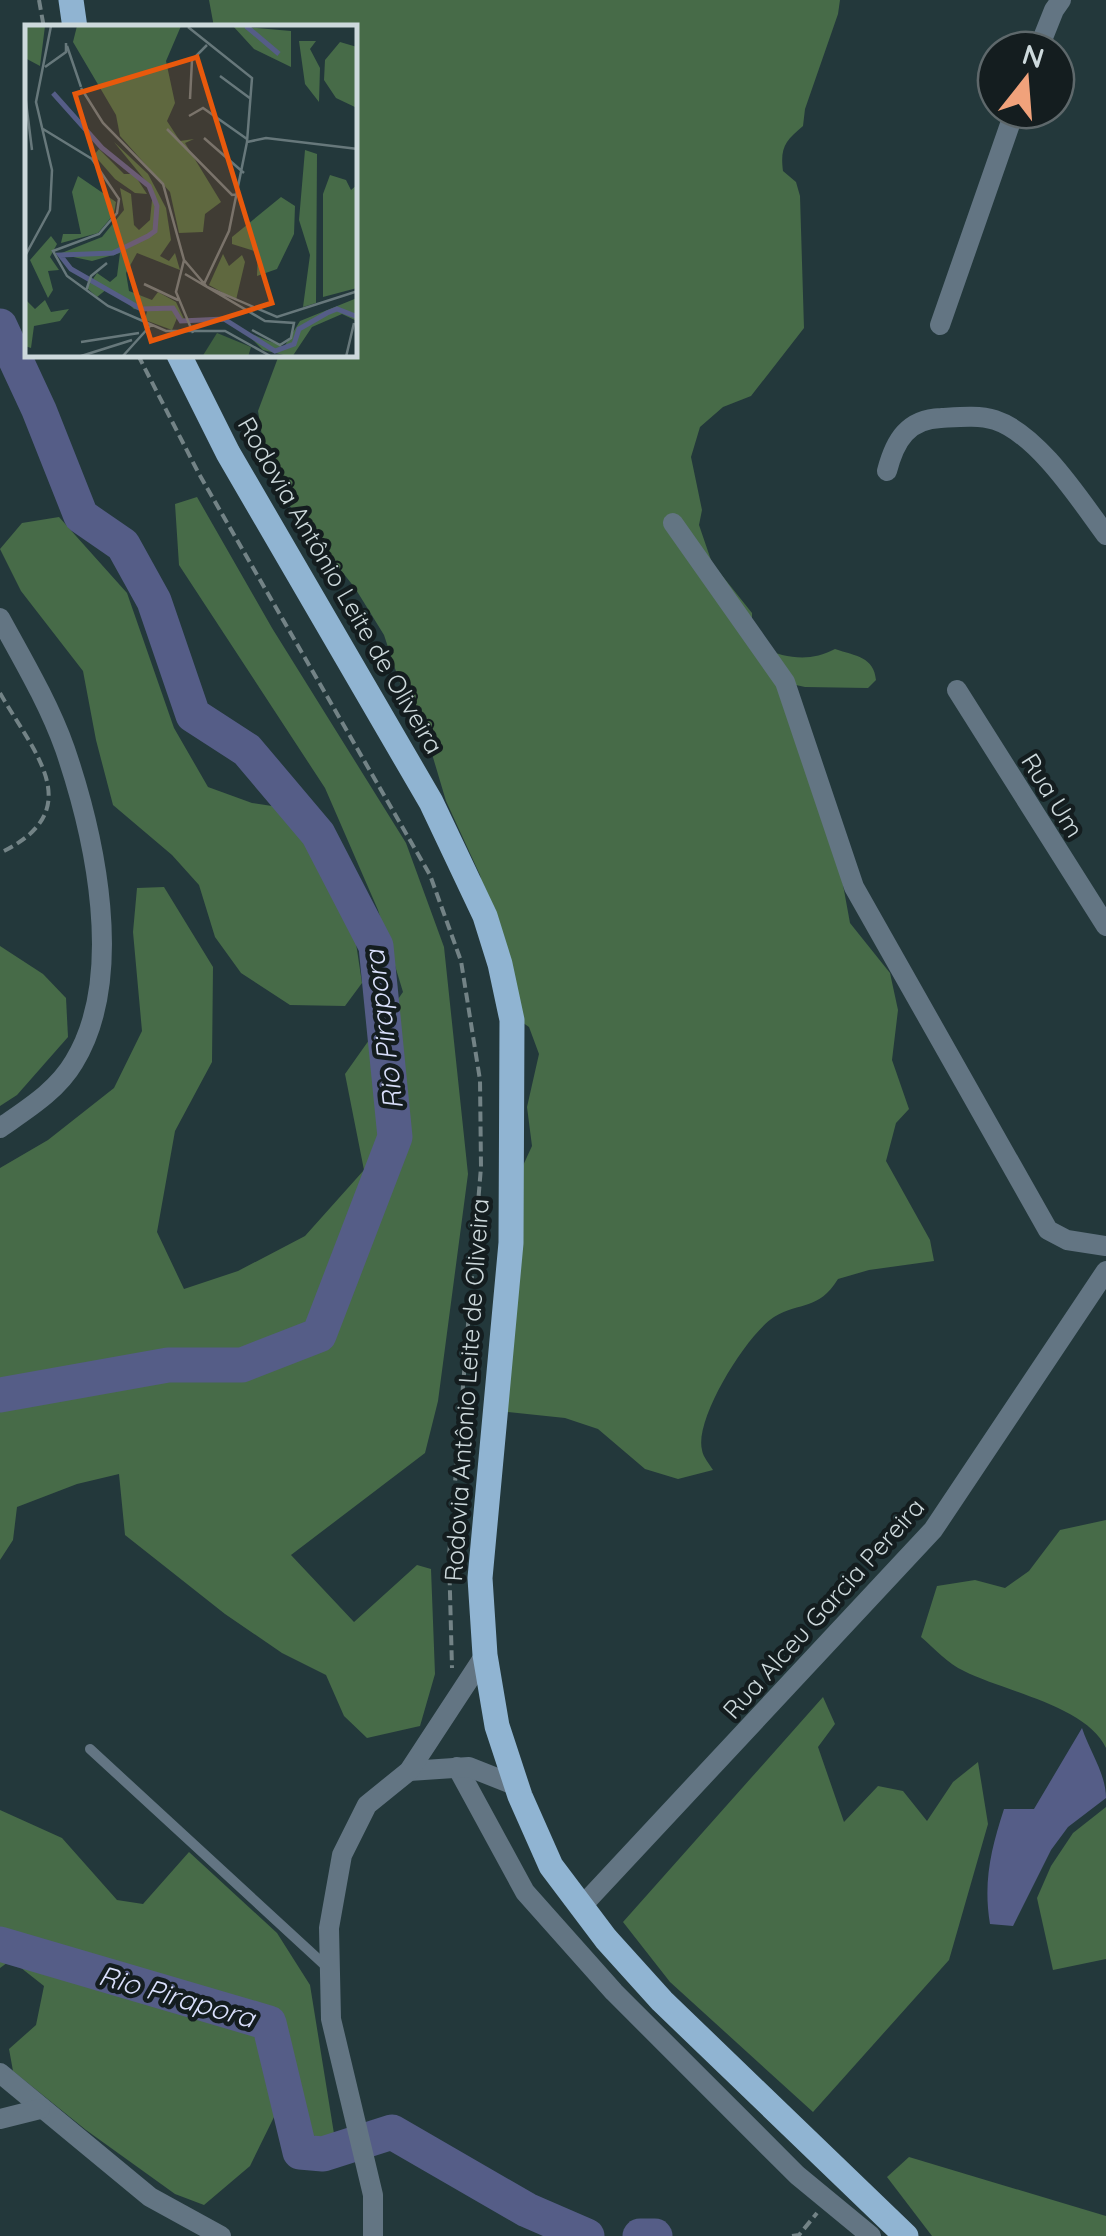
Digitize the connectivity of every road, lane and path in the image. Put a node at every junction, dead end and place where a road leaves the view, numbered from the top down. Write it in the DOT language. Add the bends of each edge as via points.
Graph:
graph roads {
  1 [pos="39,0"];
  2 [pos="71,0"];
  3 [pos="1061,0"];
  4 [pos="43,25"];
  5 [pos="75,25"];
  6 [pos="1046,30"];
  7 [pos="1008,130"];
  8 [pos="940,325"];
  9 [pos="140,358"];
  10 [pos="180,358"];
  11 [pos="887,471"];
  12 [pos="673,523"];
  13 [pos="1106,535"];
  14 [pos="0,618"];
  15 [pos="957,690"];
  16 [pos="0,693"];
  17 [pos="0,852"];
  18 [pos="1106,926"];
  19 [pos="0,1128"];
  20 [pos="1106,1246"];
  21 [pos="1106,1271"];
  22 [pos="485,1655"];
  23 [pos="452,1673"];
  24 [pos="90,1750"];
  25 [pos="457,1767"];
  26 [pos="409,1771"];
  27 [pos="517,1786"];
  28 [pos="582,1906"];
  29 [pos="330,1970"];
  30 [pos="0,2073"];
  31 [pos="40,2109"];
  32 [pos="0,2119"];
  33 [pos="221,2236"];
  34 [pos="374,2236"];
  35 [pos="871,2236"];
  36 [pos="906,2236"];
  1 -- 4 [label="path"];
  2 -- 5 [label="main road"];
  3 -- 6 [label="street"];
  7 -- 8 [label="street"];
  9 -- 23 [label="path" via="199,474 430,874 461,961 480,1080 480,1167 448,1556"];
  10 -- 22 [label="main road, Rodovia Antônio Leite de Oliveira" via="228,453 431,802 479,900 500,964 512,1020 511,1243 481,1561"];
  11 -- 13 [label="street" via="905,430 925,418 991,419 1026,440 1066,480"];
  12 -- 20 [label="street" via="785,682 861,901 1048,1230"];
  14 -- 19 [label="street" via="65,748 90,842 102,943 91,1023 74,1062 48,1094"];
  15 -- 18 [label="street, Rua Um"];
  16 -- 17 [label="path" via="50,781 50,806 37,827"];
  21 -- 28 [label="street, Rua Alceu Garcia Pereira" via="933,1530"];
  22 -- 26 [label="street"];
  22 -- 27 [label="main road, Rodovia Antônio Leite de Oliveira" via="497,1726"];
  24 -- 29 [label="lane"];
  25 -- 26 [label="street"];
  25 -- 27 [label="street"];
  25 -- 35 [label="street" via="525,1892 614,1992 797,2175"];
  26 -- 29 [label="street" via="367,1804 342,1855 329,1928"];
  27 -- 28 [label="main road, Rodovia Antônio Leite de Oliveira" via="551,1866"];
  28 -- 36 [label="main road, Rodovia Antônio Leite de Oliveira" via="662,2001"];
  29 -- 34 [label="street" via="331,2019 373,2194"];
  30 -- 31 [label="street"];
  31 -- 32 [label="street"];
  31 -- 33 [label="street" via="150,2198"];
}
